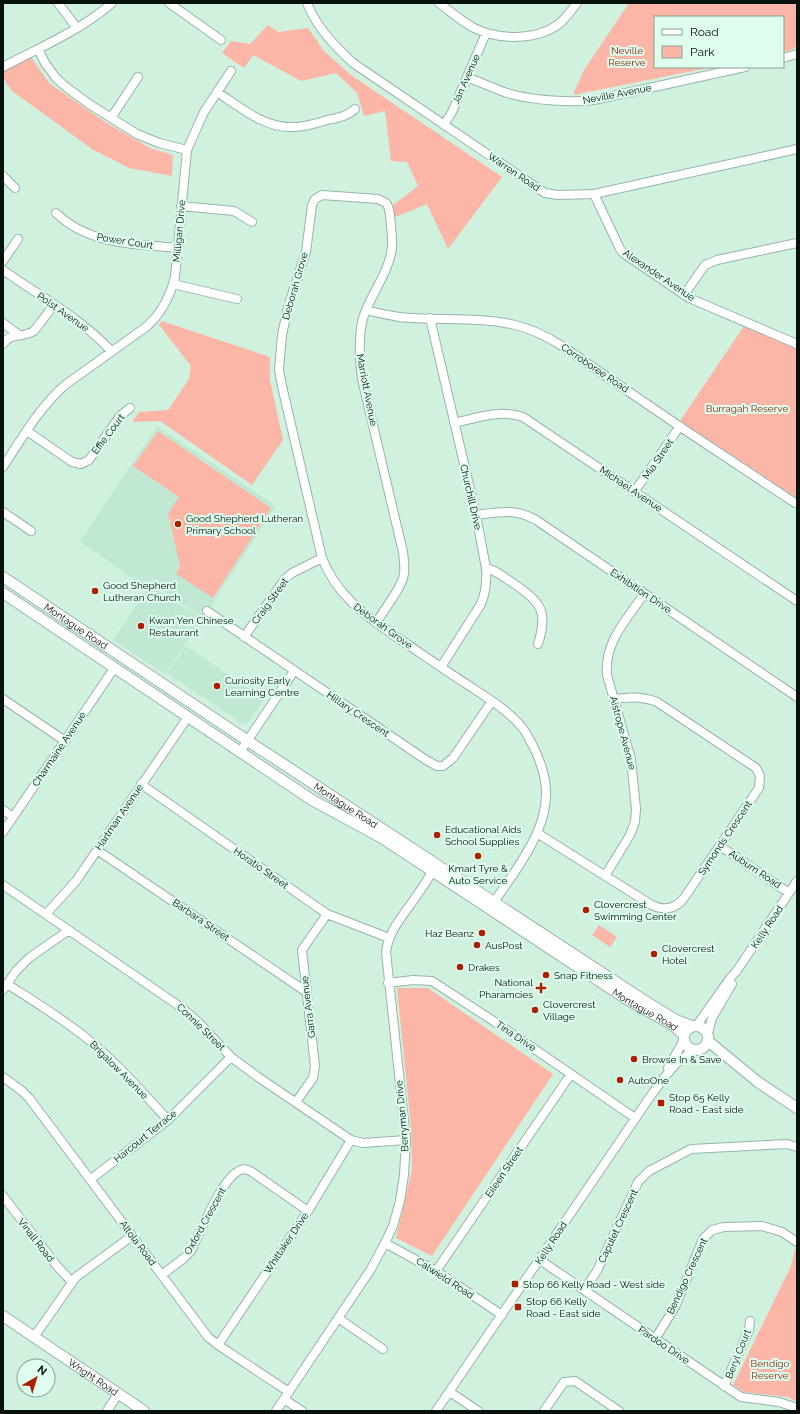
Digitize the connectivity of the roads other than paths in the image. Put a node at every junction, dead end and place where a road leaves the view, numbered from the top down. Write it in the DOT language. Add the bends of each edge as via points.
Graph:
graph roads {
  1 [pos="58,3"];
  2 [pos="112,3"];
  3 [pos="169,3"];
  4 [pos="307,3"];
  5 [pos="439,3"];
  6 [pos="577,3"];
  7 [pos="77,28"];
  8 [pos="486,33"];
  9 [pos="221,40"];
  10 [pos="38,48"];
  11 [pos="797,54"];
  12 [pos="784,58"];
  13 [pos="3,67"];
  14 [pos="740,68"];
  15 [pos="231,71"];
  16 [pos="138,77"];
  17 [pos="467,77"];
  18 [pos="217,92"];
  19 [pos="355,110"];
  20 [pos="111,118"];
  21 [pos="444,124"];
  22 [pos="797,149"];
  23 [pos="187,150"];
  24 [pos="3,176"];
  25 [pos="15,188"];
  26 [pos="594,194"];
  27 [pos="315,199"];
  28 [pos="181,206"];
  29 [pos="56,213"];
  30 [pos="252,222"];
  31 [pos="18,239"];
  32 [pos="797,243"];
  33 [pos="178,248"];
  34 [pos="3,261"];
  35 [pos="3,270"];
  36 [pos="173,284"];
  37 [pos="684,295"];
  38 [pos="237,299"];
  39 [pos="54,305"];
  40 [pos="366,310"];
  41 [pos="430,318"];
  42 [pos="3,323"];
  43 [pos="19,335"];
  44 [pos="3,344"];
  45 [pos="797,344"];
  46 [pos="111,352"];
  47 [pos="130,408"];
  48 [pos="454,423"];
  49 [pos="680,426"];
  50 [pos="27,430"];
  51 [pos="3,467"];
  52 [pos="635,491"];
  53 [pos="795,503"];
  54 [pos="3,512"];
  55 [pos="476,515"];
  56 [pos="31,531"];
  57 [pos="322,558"];
  58 [pos="486,568"];
  59 [pos="3,577"];
  60 [pos="3,592"];
  61 [pos="644,594"];
  62 [pos="797,601"];
  63 [pos="207,611"];
  64 [pos="376,623"];
  65 [pos="244,637"];
  66 [pos="538,644"];
  67 [pos="122,656"];
  68 [pos="115,667"];
  69 [pos="441,667"];
  70 [pos="294,671"];
  71 [pos="797,697"];
  72 [pos="3,699"];
  73 [pos="614,699"];
  74 [pos="492,701"];
  75 [pos="188,717"];
  76 [pos="65,741"];
  77 [pos="248,741"];
  78 [pos="240,752"];
  79 [pos="141,784"];
  80 [pos="3,810"];
  81 [pos="13,816"];
  82 [pos="3,832"];
  83 [pos="537,833"];
  84 [pos="720,846"];
  85 [pos="97,850"];
  86 [pos="435,869"];
  87 [pos="605,876"];
  88 [pos="797,881"];
  89 [pos="3,885"];
  90 [pos="789,893"];
  91 [pos="492,906"];
  92 [pos="46,914"];
  93 [pos="327,914"];
  94 [pos="69,930"];
  95 [pos="389,938"];
  96 [pos="736,972"];
  97 [pos="388,983"];
  98 [pos="5,987"];
  99 [pos="305,991"];
  100 [pos="695,1026"];
  101 [pos="708,1037"];
  102 [pos="684,1038"];
  103 [pos="698,1050"];
  104 [pos="232,1057"];
  105 [pos="571,1074"];
  106 [pos="666,1075"];
  107 [pos="3,1077"];
  108 [pos="758,1082"];
  109 [pos="296,1102"];
  110 [pos="797,1108"];
  111 [pos="635,1118"];
  112 [pos="168,1120"];
  113 [pos="351,1140"];
  114 [pos="406,1140"];
  115 [pos="797,1147"];
  116 [pos="91,1180"];
  117 [pos="3,1196"];
  118 [pos="308,1211"];
  119 [pos="132,1236"];
  120 [pos="797,1242"];
  121 [pos="386,1243"];
  122 [pos="540,1260"];
  123 [pos="436,1271"];
  124 [pos="162,1275"];
  125 [pos="72,1282"];
  126 [pos="584,1290"];
  127 [pos="3,1316"];
  128 [pos="502,1316"];
  129 [pos="338,1318"];
  130 [pos="750,1321"];
  131 [pos="34,1337"];
  132 [pos="655,1339"];
  133 [pos="218,1345"];
  134 [pos="382,1349"];
  135 [pos="724,1386"];
  136 [pos="450,1392"];
  137 [pos="118,1394"];
  138 [pos="287,1396"];
  139 [pos="797,1408"];
  140 [pos="107,1411"];
  141 [pos="144,1411"];
  142 [pos="276,1411"];
  143 [pos="302,1411"];
  144 [pos="436,1411"];
  145 [pos="478,1411"];
  146 [pos="544,1411"];
  147 [pos="619,1411"];
  1 -- 7 [label="street"];
  2 -- 7 [label="street"];
  3 -- 9 [label="street"];
  4 -- 21 [label="street, Warren Road" via="320,28 336,48 353,63"];
  5 -- 8 [label="street" via="470,26"];
  6 -- 8 [label="street" via="562,21 543,32 514,36"];
  7 -- 10 [label="street"];
  8 -- 17 [label="street, Jan Avenue"];
  10 -- 13 [label="street"];
  10 -- 20 [label="street" via="49,69 63,85"];
  11 -- 12 [label="street"];
  14 -- 17 [label="street, Neville Avenue" via="582,102 513,94"];
  15 -- 18 [label="street, Milligan Drive"];
  16 -- 20 [label="street"];
  17 -- 21 [label="street, Jan Avenue"];
  18 -- 19 [label="street" via="262,121 282,127 307,125 348,115"];
  18 -- 23 [label="street, Milligan Drive" via="200,118"];
  20 -- 23 [label="street" via="145,138"];
  21 -- 26 [label="street, Warren Road" via="545,193"];
  22 -- 26 [label="street, Warren Road"];
  23 -- 28 [label="street, Milligan Drive"];
  24 -- 25 [label="street"];
  26 -- 37 [label="street, Alexander Avenue" via="621,250"];
  27 -- 40 [label="street, Marriott Avenue" via="328,195 378,199 388,205 391,254"];
  27 -- 57 [label="street, Deborah Grove" via="304,261 288,307 282,335 279,370"];
  28 -- 30 [label="street" via="234,211"];
  28 -- 33 [label="street, Milligan Drive"];
  29 -- 33 [label="street, Power Court" via="72,227 96,237"];
  31 -- 34 [label="street"];
  32 -- 37 [label="street" via="709,263"];
  33 -- 36 [label="street, Milligan Drive"];
  35 -- 39 [label="street, Polst Avenue"];
  36 -- 38 [label="street"];
  36 -- 46 [label="street, Milligan Drive" via="165,304 154,320"];
  37 -- 45 [label="street, Alexander Avenue"];
  39 -- 43 [label="street" via="34,331"];
  39 -- 46 [label="street, Polst Avenue" via="90,330"];
  40 -- 41 [label="street, Corroboree Road" via="400,317"];
  40 -- 64 [label="street, Marriott Avenue" via="359,342 361,370 405,567 401,583"];
  41 -- 48 [label="street, Churchill Drive"];
  41 -- 49 [label="street, Corroboree Road" via="508,324 534,332 562,346"];
  42 -- 43 [label="street"];
  43 -- 44 [label="street" via="10,337"];
  46 -- 50 [label="street, Milligan Drive" via="59,390"];
  47 -- 50 [label="street, Effie Court" via="120,416 89,460 81,464 72,462"];
  48 -- 52 [label="street, Michael Avenue" via="497,414 523,417"];
  48 -- 55 [label="street, Churchill Drive"];
  49 -- 52 [label="street, Mia Street"];
  49 -- 53 [label="street, Corroboree Road"];
  50 -- 51 [label="street, Milligan Drive"];
  52 -- 62 [label="street, Michael Avenue"];
  54 -- 56 [label="street"];
  55 -- 58 [label="street, Churchill Drive"];
  55 -- 61 [label="street, Exhibition Drive" via="510,511 530,517"];
  57 -- 64 [label="street, Deborah Grove" via="330,576 344,595"];
  57 -- 65 [label="street, Craig Street" via="285,579"];
  58 -- 66 [label="street" via="536,600 541,610 543,626"];
  58 -- 69 [label="street, Churchill Drive" via="486,584 481,604"];
  59 -- 67 [label="main road, Montague Road"];
  60 -- 68 [label="main road, Montague Road"];
  61 -- 71 [label="street, Exhibition Drive"];
  61 -- 73 [label="street, Aistrope Avenue" via="609,648 607,667"];
  63 -- 65 [label="street, Hillary Crescent"];
  64 -- 69 [label="street, Deborah Grove"];
  65 -- 70 [label="street, Hillary Crescent"];
  67 -- 68 [label="main road"];
  67 -- 77 [label="main road, Montague Road"];
  68 -- 75 [label="main road, Montague Road"];
  68 -- 76 [label="street, Charmaine Avenue"];
  69 -- 74 [label="street, Deborah Grove"];
  70 -- 74 [label="street, Hillary Crescent" via="426,760 440,766 446,765 453,758"];
  70 -- 77 [label="street"];
  72 -- 76 [label="street"];
  73 -- 84 [label="street, Symonds Crescent" via="635,697 657,702 759,772 759,788"];
  73 -- 87 [label="street, Aistrope Avenue" via="633,770 636,814 630,835"];
  74 -- 83 [label="street, Deborah Grove" via="520,725 543,769 546,799"];
  75 -- 78 [label="main road, Montague Road"];
  75 -- 79 [label="street, Hartman Avenue"];
  76 -- 81 [label="street, Charmaine Avenue"];
  77 -- 78 [label="street"];
  77 -- 86 [label="main road, Montague Road" via="364,816"];
  78 -- 86 [label="main road, Montague Road" via="312,800"];
  79 -- 85 [label="street, Hartman Avenue"];
  79 -- 93 [label="street, Horatio Street"];
  80 -- 81 [label="street"];
  81 -- 82 [label="street, Charmaine Avenue"];
  83 -- 87 [label="street, Symonds Crescent"];
  83 -- 91 [label="street, Deborah Grove"];
  84 -- 87 [label="street, Symonds Crescent" via="679,904 671,908 656,907"];
  84 -- 90 [label="street, Auburn Road"];
  85 -- 92 [label="street, Hartman Avenue" via="70,888"];
  85 -- 99 [label="street, Barbara Street"];
  86 -- 91 [label="main road, Montague Road"];
  86 -- 95 [label="street, Berryman Drive" via="395,925"];
  88 -- 90 [label="street, Kelly Road"];
  89 -- 92 [label="street, Connie Street"];
  90 -- 96 [label="street, Kelly Road"];
  91 -- 100 [label="main road, Montague Road" via="657,1009 680,1022"];
  91 -- 102 [label="main road, Montague Road" via="628,1000 673,1025"];
  92 -- 94 [label="street, Connie Street"];
  93 -- 95 [label="street, Horatio Street"];
  93 -- 99 [label="street, Garra Avenue" via="302,950"];
  94 -- 98 [label="street" via="29,958"];
  94 -- 104 [label="street, Connie Street" via="182,1008"];
  95 -- 97 [label="street, Berryman Drive" via="386,957"];
  96 -- 100 [label="street, Kelly Road"];
  96 -- 101 [label="street, Kelly Road" via="712,1018"];
  97 -- 105 [label="street, Tina Drive" via="421,979 432,981"];
  97 -- 114 [label="street, Berryman Drive"];
  98 -- 112 [label="street, Brigalow Avenue" via="95,1045"];
  99 -- 109 [label="street, Garra Avenue" via="315,1070 313,1078"];
  100 -- 101 [label="main road" via="705,1029"];
  100 -- 102 [label="main road" via="688,1029"];
  101 -- 103 [label="main road" via="706,1046"];
  101 -- 108 [label="main road" via="724,1055"];
  102 -- 103 [label="main road" via="687,1046"];
  102 -- 106 [label="street, Kelly Road"];
  103 -- 106 [label="street, Kelly Road" via="683,1057"];
  103 -- 108 [label="main road" via="715,1056"];
  104 -- 109 [label="street, Connie Street"];
  104 -- 112 [label="street, Harcourt Terrace"];
  105 -- 111 [label="street, Tina Drive"];
  105 -- 123 [label="street, Eileen Street"];
  106 -- 111 [label="street, Kelly Road"];
  107 -- 116 [label="street, Altola Road" via="25,1094"];
  108 -- 110 [label="main road"];
  109 -- 113 [label="street, Connie Street"];
  111 -- 122 [label="street, Kelly Road"];
  112 -- 116 [label="street, Harcourt Terrace"];
  113 -- 114 [label="street, Connie Street" via="363,1143"];
  113 -- 118 [label="street, Whittaker Drive"];
  114 -- 121 [label="street, Berryman Drive" via="400,1201"];
  115 -- 126 [label="street, Capulet Crescent" via="787,1144 691,1150 649,1171 638,1182 597,1271"];
  116 -- 119 [label="street, Altola Road"];
  117 -- 125 [label="street, Vinall Road" via="53,1262"];
  118 -- 124 [label="street, Oxford Crescent" via="252,1172 241,1169 233,1174 220,1193 191,1250"];
  118 -- 133 [label="street, Whittaker Drive"];
  119 -- 124 [label="street, Altola Road"];
  119 -- 125 [label="street" via="88,1267"];
  120 -- 132 [label="street, Bendigo Crescent" via="782,1232 762,1226 724,1226 712,1230 703,1239 675,1307"];
  121 -- 123 [label="street, Calwield Road"];
  121 -- 129 [label="street, Berryman Drive"];
  122 -- 126 [label="street, Pardoo Drive"];
  122 -- 128 [label="street, Kelly Road"];
  123 -- 128 [label="street, Calwield Road"];
  124 -- 133 [label="street, Altola Road" via="203,1331"];
  125 -- 131 [label="street"];
  126 -- 132 [label="street, Pardoo Drive"];
  127 -- 131 [label="main road, Wright Road"];
  128 -- 136 [label="street, Kelly Road"];
  129 -- 134 [label="street"];
  129 -- 138 [label="street, Berryman Drive"];
  130 -- 135 [label="street, Beryl Court" via="749,1330"];
  131 -- 137 [label="main road, Wright Road"];
  132 -- 135 [label="street, Pardoo Drive"];
  133 -- 138 [label="street, Altola Road"];
  135 -- 139 [label="street, Pardoo Drive" via="741,1397 779,1402"];
  136 -- 144 [label="street, Kelly Road"];
  136 -- 145 [label="street"];
  137 -- 140 [label="street"];
  137 -- 141 [label="main road, Wright Road"];
  138 -- 142 [label="street, Berryman Drive"];
  138 -- 143 [label="street, Altola Road"];
  146 -- 147 [label="street" via="564,1382 575,1381"];
}
